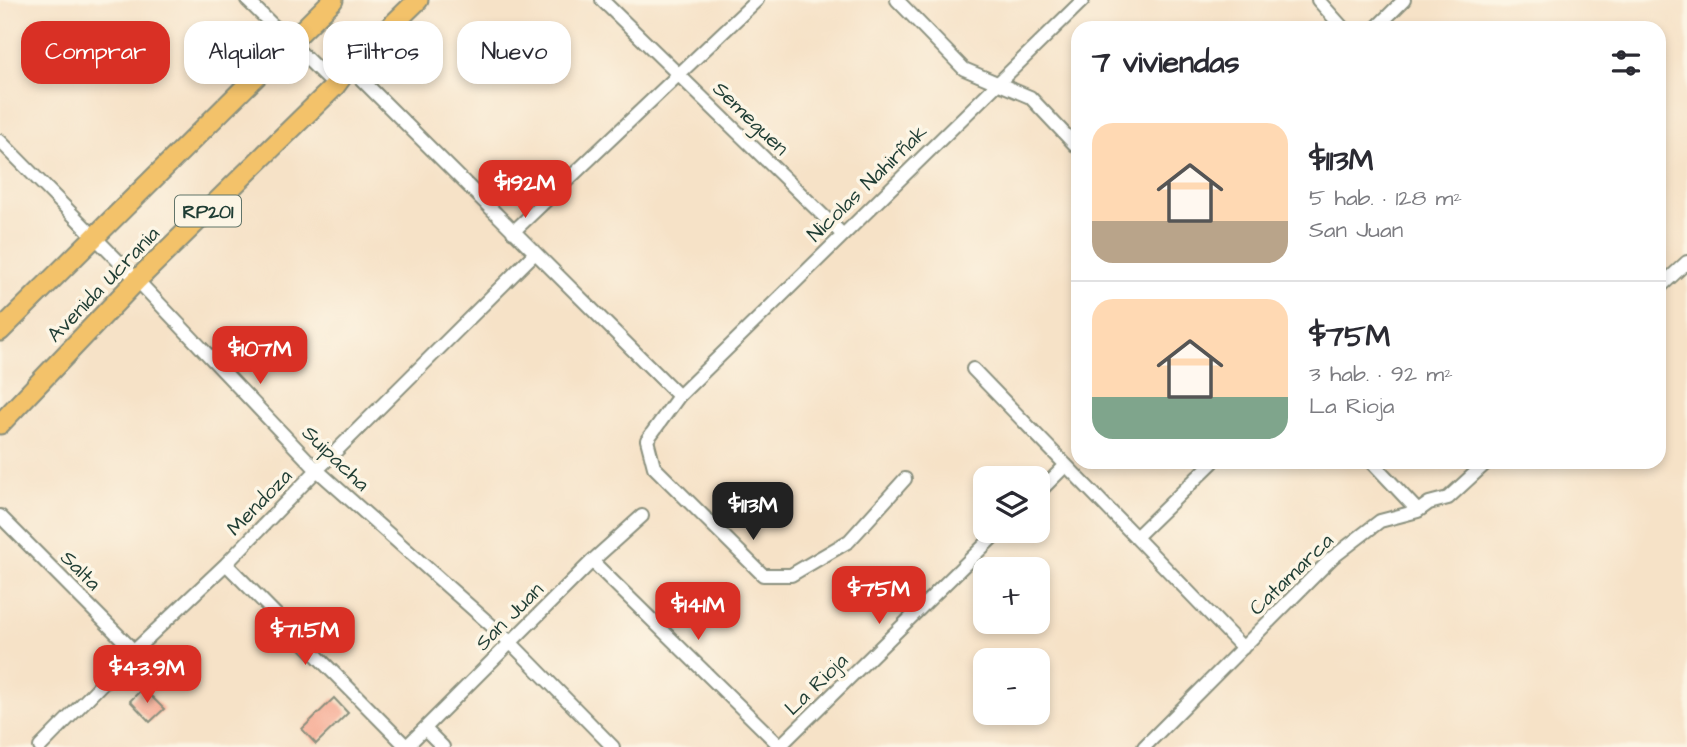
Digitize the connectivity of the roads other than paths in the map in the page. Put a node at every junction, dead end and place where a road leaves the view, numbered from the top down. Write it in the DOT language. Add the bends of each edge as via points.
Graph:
graph roads {
  1 [pos="247,0"];
  2 [pos="333,0"];
  3 [pos="418,0"];
  4 [pos="602,0"];
  5 [pos="757,0"];
  6 [pos="897,0"];
  7 [pos="1083,0"];
  8 [pos="1318,0"];
  9 [pos="1404,0"];
  10 [pos="268,21"];
  11 [pos="396,21"];
  12 [pos="1337,21"];
  13 [pos="1383,21"];
  14 [pos="309,23"];
  15 [pos="309,61"];
  16 [pos="678,74"];
  17 [pos="998,83"];
  18 [pos="248,84"];
  19 [pos="366,84"];
  20 [pos="335,86"];
  21 [pos="1071,140"];
  22 [pos="0,141"];
  23 [pos="513,232"];
  24 [pos="842,234"];
  25 [pos="94,236"];
  26 [pos="535,253"];
  27 [pos="1687,262"];
  28 [pos="137,280"];
  29 [pos="1666,282"];
  30 [pos="0,331"];
  31 [pos="973,369"];
  32 [pos="679,396"];
  33 [pos="0,424"];
  34 [pos="1066,465"];
  35 [pos="1206,469"];
  36 [pos="1379,469"];
  37 [pos="1479,469"];
  38 [pos="317,470"];
  39 [pos="905,480"];
  40 [pos="1050,482"];
  41 [pos="1418,511"];
  42 [pos="0,516"];
  43 [pos="642,516"];
  44 [pos="1136,537"];
  45 [pos="987,543"];
  46 [pos="592,561"];
  47 [pos="226,564"];
  48 [pos="510,642"];
  49 [pos="1242,648"];
  50 [pos="134,651"];
  51 [pos="425,729"];
  52 [pos="43,746"];
  53 [pos="407,747"];
  54 [pos="443,747"];
  55 [pos="613,747"];
  56 [pos="780,747"];
  57 [pos="1144,747"];
  1 -- 10 [label="street"];
  2 -- 14 [label="main road, Avenida Ucrania / RP201"];
  3 -- 11 [label="main road, Avenida Ucrania / RP201"];
  4 -- 16 [label="street, Semeguen"];
  5 -- 16 [label="street"];
  6 -- 17 [label="street" via="964,69"];
  7 -- 17 [label="street, Nicolas Nahirñak"];
  8 -- 12 [label="street"];
  9 -- 13 [label="street"];
  15 -- 20 [label="street"];
  16 -- 23 [label="street"];
  16 -- 24 [label="street, Semeguen"];
  17 -- 21 [label="street" via="1031,97"];
  17 -- 24 [label="street, Nicolas Nahirñak"];
  18 -- 25 [label="main road, Avenida Ucrania / RP201"];
  19 -- 23 [label="street"];
  20 -- 28 [label="main road, Avenida Ucrania / RP201"];
  22 -- 25 [label="street, Suipacha"];
  23 -- 26 [label="street"];
  24 -- 32 [label="street, Nicolas Nahirñak"];
  25 -- 28 [label="street, Suipacha"];
  25 -- 30 [label="main road, Avenida Ucrania / RP201"];
  26 -- 32 [label="street"];
  26 -- 38 [label="street, Mendoza"];
  27 -- 29 [label="street"];
  28 -- 33 [label="main road, Avenida Ucrania / RP201"];
  28 -- 38 [label="street, Suipacha"];
  31 -- 34 [label="street"];
  32 -- 39 [label="street, Nicolas Nahirñak" via="647,440 654,467 763,575 791,575 849,541"];
  34 -- 40 [label="street"];
  34 -- 44 [label="street"];
  35 -- 44 [label="street"];
  36 -- 41 [label="street"];
  37 -- 41 [label="street, Catamarca" via="1448,498"];
  38 -- 47 [label="street, Mendoza"];
  38 -- 48 [label="street, Suipacha"];
  41 -- 49 [label="street, Catamarca" via="1380,521 1332,558"];
  42 -- 50 [label="street, Salta"];
  43 -- 46 [label="street, San Juan"];
  44 -- 49 [label="street"];
  45 -- 56 [label="street, La Rioja"];
  46 -- 48 [label="street, San Juan"];
  46 -- 56 [label="street"];
  47 -- 50 [label="street, Mendoza"];
  47 -- 53 [label="street"];
  48 -- 51 [label="street, San Juan"];
  48 -- 55 [label="street, Suipacha"];
  49 -- 57 [label="street, Catamarca"];
  50 -- 52 [label="street, Mendoza"];
  51 -- 53 [label="street, San Juan"];
  51 -- 54 [label="street"];
}
